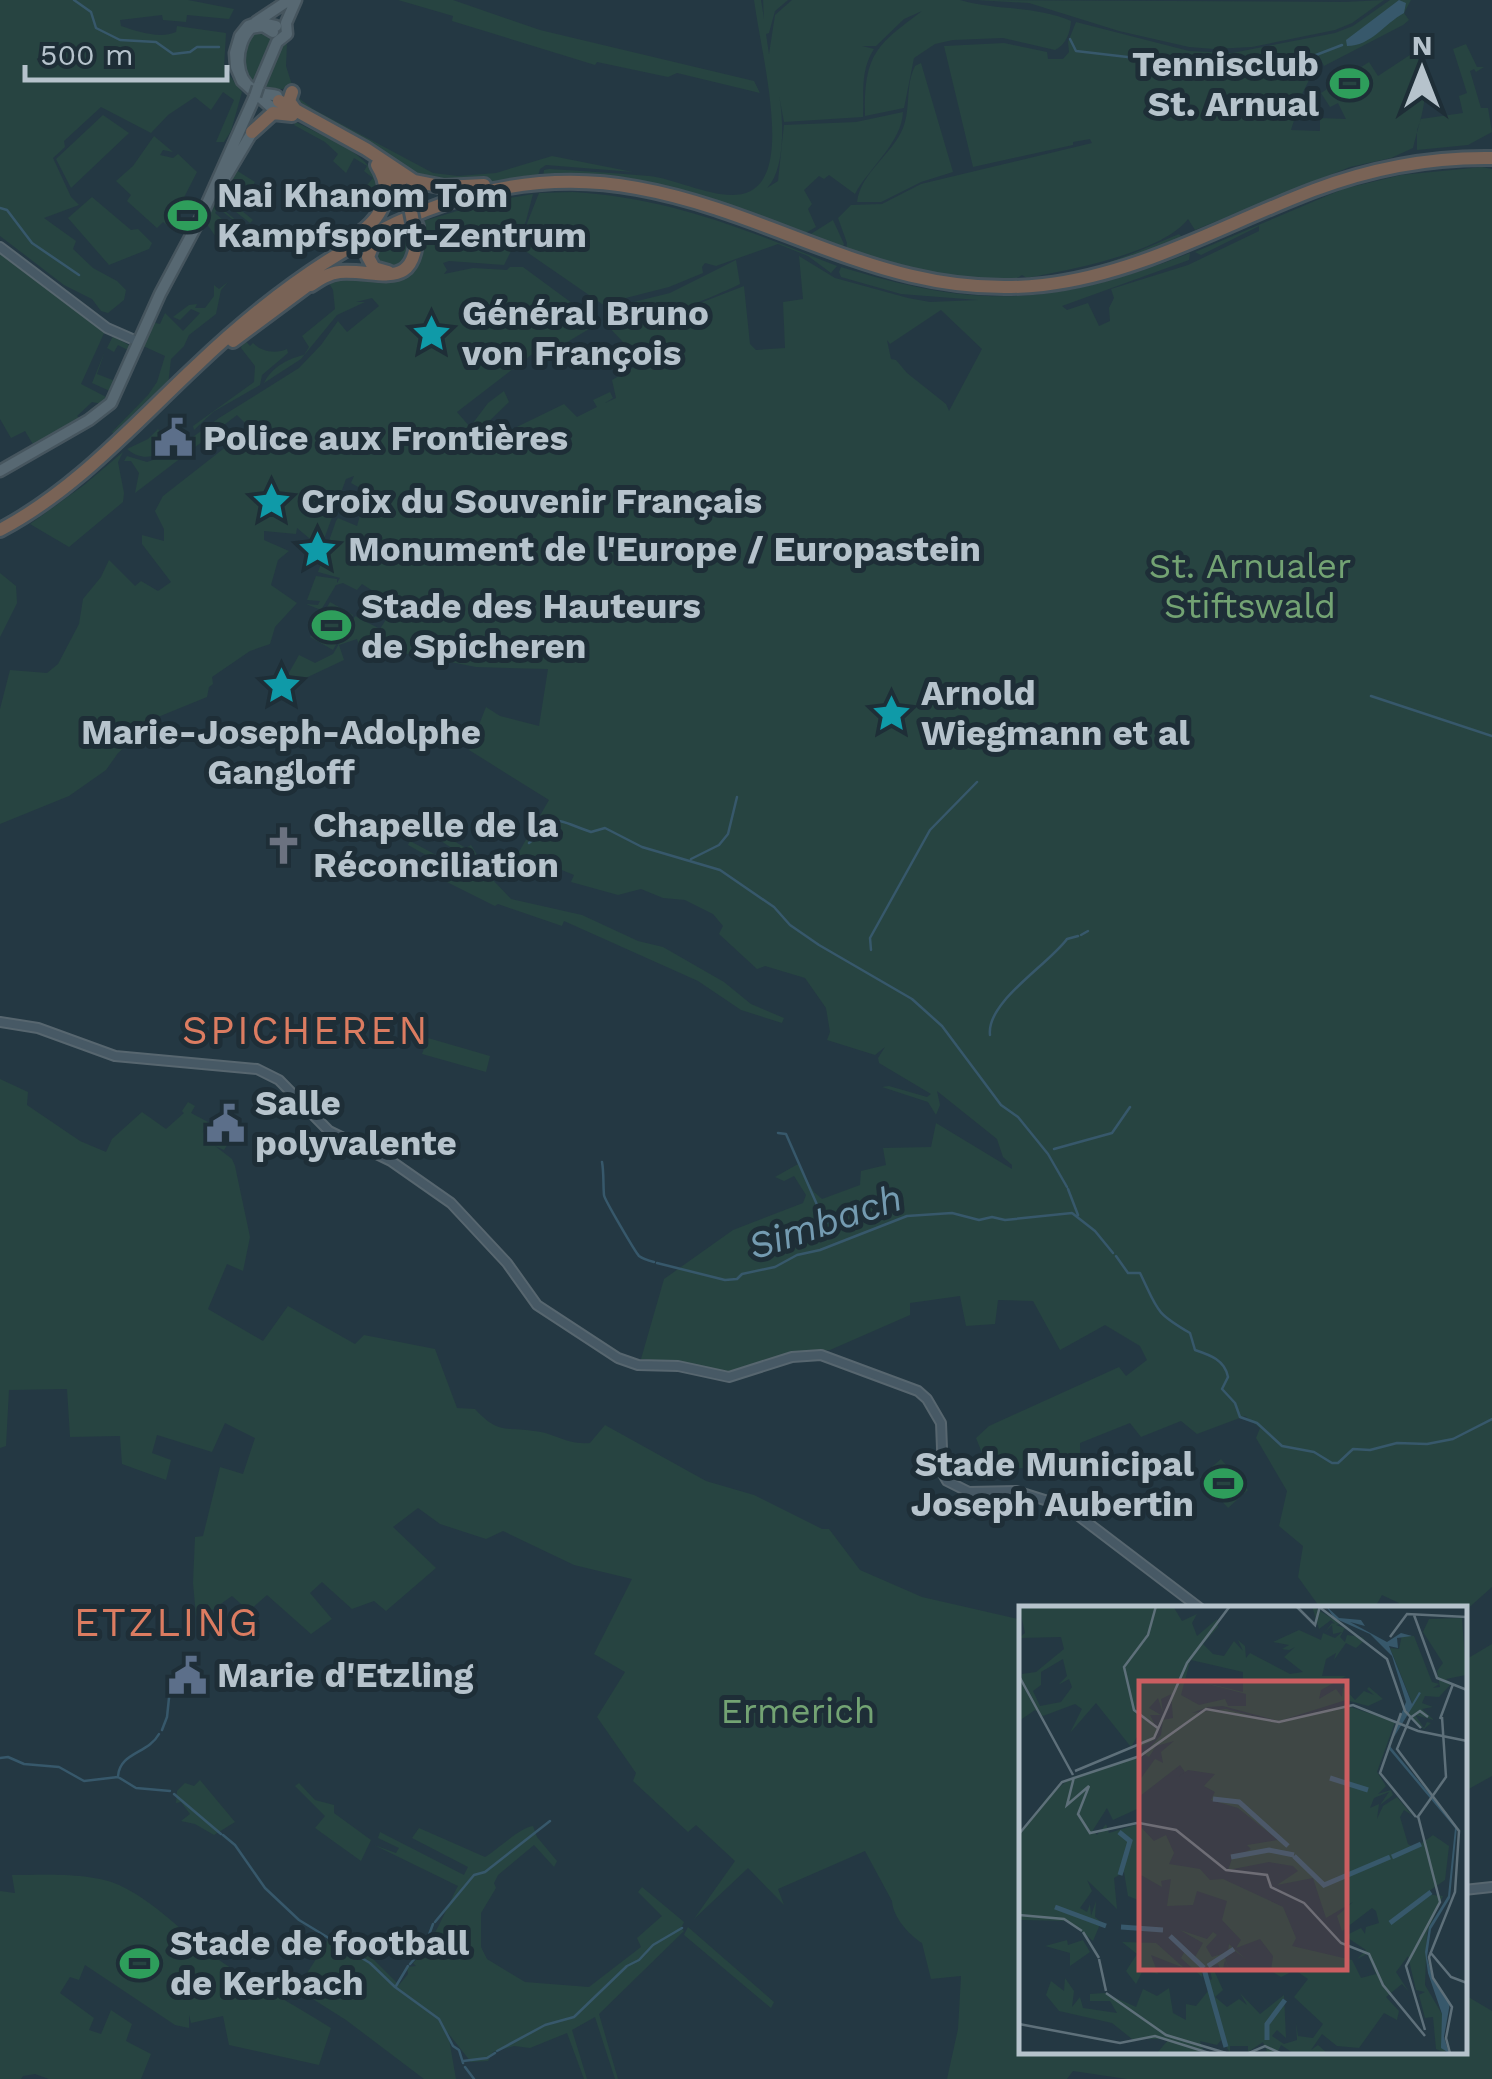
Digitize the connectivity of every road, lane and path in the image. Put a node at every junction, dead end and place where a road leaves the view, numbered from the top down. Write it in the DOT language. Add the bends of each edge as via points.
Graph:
graph roads {
  1 [pos="292,0"];
  2 [pos="255,23"];
  3 [pos="278,31"];
  4 [pos="292,92"];
  5 [pos="267,99"];
  6 [pos="306,118"];
  7 [pos="246,132"];
  8 [pos="356,147"];
  9 [pos="382,160"];
  10 [pos="1492,160"];
  11 [pos="532,184"];
  12 [pos="207,206"];
  13 [pos="414,216"];
  14 [pos="392,229"];
  15 [pos="354,238"];
  16 [pos="0,247"];
  17 [pos="1180,250"];
  18 [pos="342,257"];
  19 [pos="311,285"];
  20 [pos="274,299"];
  21 [pos="233,341"];
  22 [pos="139,342"];
  23 [pos="2,470"];
  24 [pos="15,524"];
  25 [pos="0,1022"];
  26 [pos="1197,1606"];
  27 [pos="1492,1887"];
  28 [pos="1467,1890"];
  1 -- 2 [label="main road"];
  1 -- 3 [label="main road"];
  2 -- 3 [label="main road"];
  2 -- 5 [label="main road" via="240,36 235,62 242,81"];
  3 -- 5 [label="main road"];
  3 -- 5 [label="main road" via="252,28 238,53 244,78"];
  4 -- 6 [label="highway" via="290,104"];
  5 -- 6 [label="highway"];
  5 -- 7 [label="main road"];
  5 -- 7 [label="main road"];
  6 -- 7 [label="highway" via="273,114"];
  6 -- 8 [label="highway"];
  6 -- 9 [label="highway"];
  7 -- 12 [label="main road"];
  7 -- 12 [label="main road"];
  8 -- 13 [label="highway" via="388,170"];
  8 -- 15 [label="highway" via="379,167 386,195 378,217"];
  9 -- 11 [label="highway" via="429,186"];
  9 -- 13 [label="highway" via="405,187"];
  10 -- 17 [label="highway" via="1358,181"];
  11 -- 13 [label="highway" via="472,194"];
  11 -- 17 [label="highway" via="598,183 667,194 876,269 955,286 1055,284"];
  12 -- 22 [label="main road"];
  13 -- 14 [label="highway" via="406,262 382,272 370,263 369,252"];
  13 -- 15 [label="highway"];
  13 -- 19 [label="highway" via="414,254 399,272 336,272"];
  13 -- 20 [label="highway" via="340,252"];
  14 -- 17 [label="highway" via="480,198 532,189 632,192 683,203 875,274 954,291 1007,293 1072,286"];
  14 -- 18 [label="highway"];
  15 -- 20 [label="highway" via="293,278"];
  16 -- 22 [label="main road" via="107,328"];
  18 -- 19 [label="highway"];
  18 -- 21 [label="highway"];
  19 -- 21 [label="highway"];
  20 -- 24 [label="highway" via="72,482"];
  21 -- 24 [label="highway" via="92,472"];
  22 -- 23 [label="main road" via="111,402"];
  25 -- 26 [label="main road" via="128,1058 257,1068 279,1080 329,1131 451,1203 536,1305 618,1358 728,1377 797,1356 821,1356 900,1383 925,1396 942,1426 945,1480 966,1491 1012,1491 1067,1506"];
  27 -- 28 [label="main road"];
}
